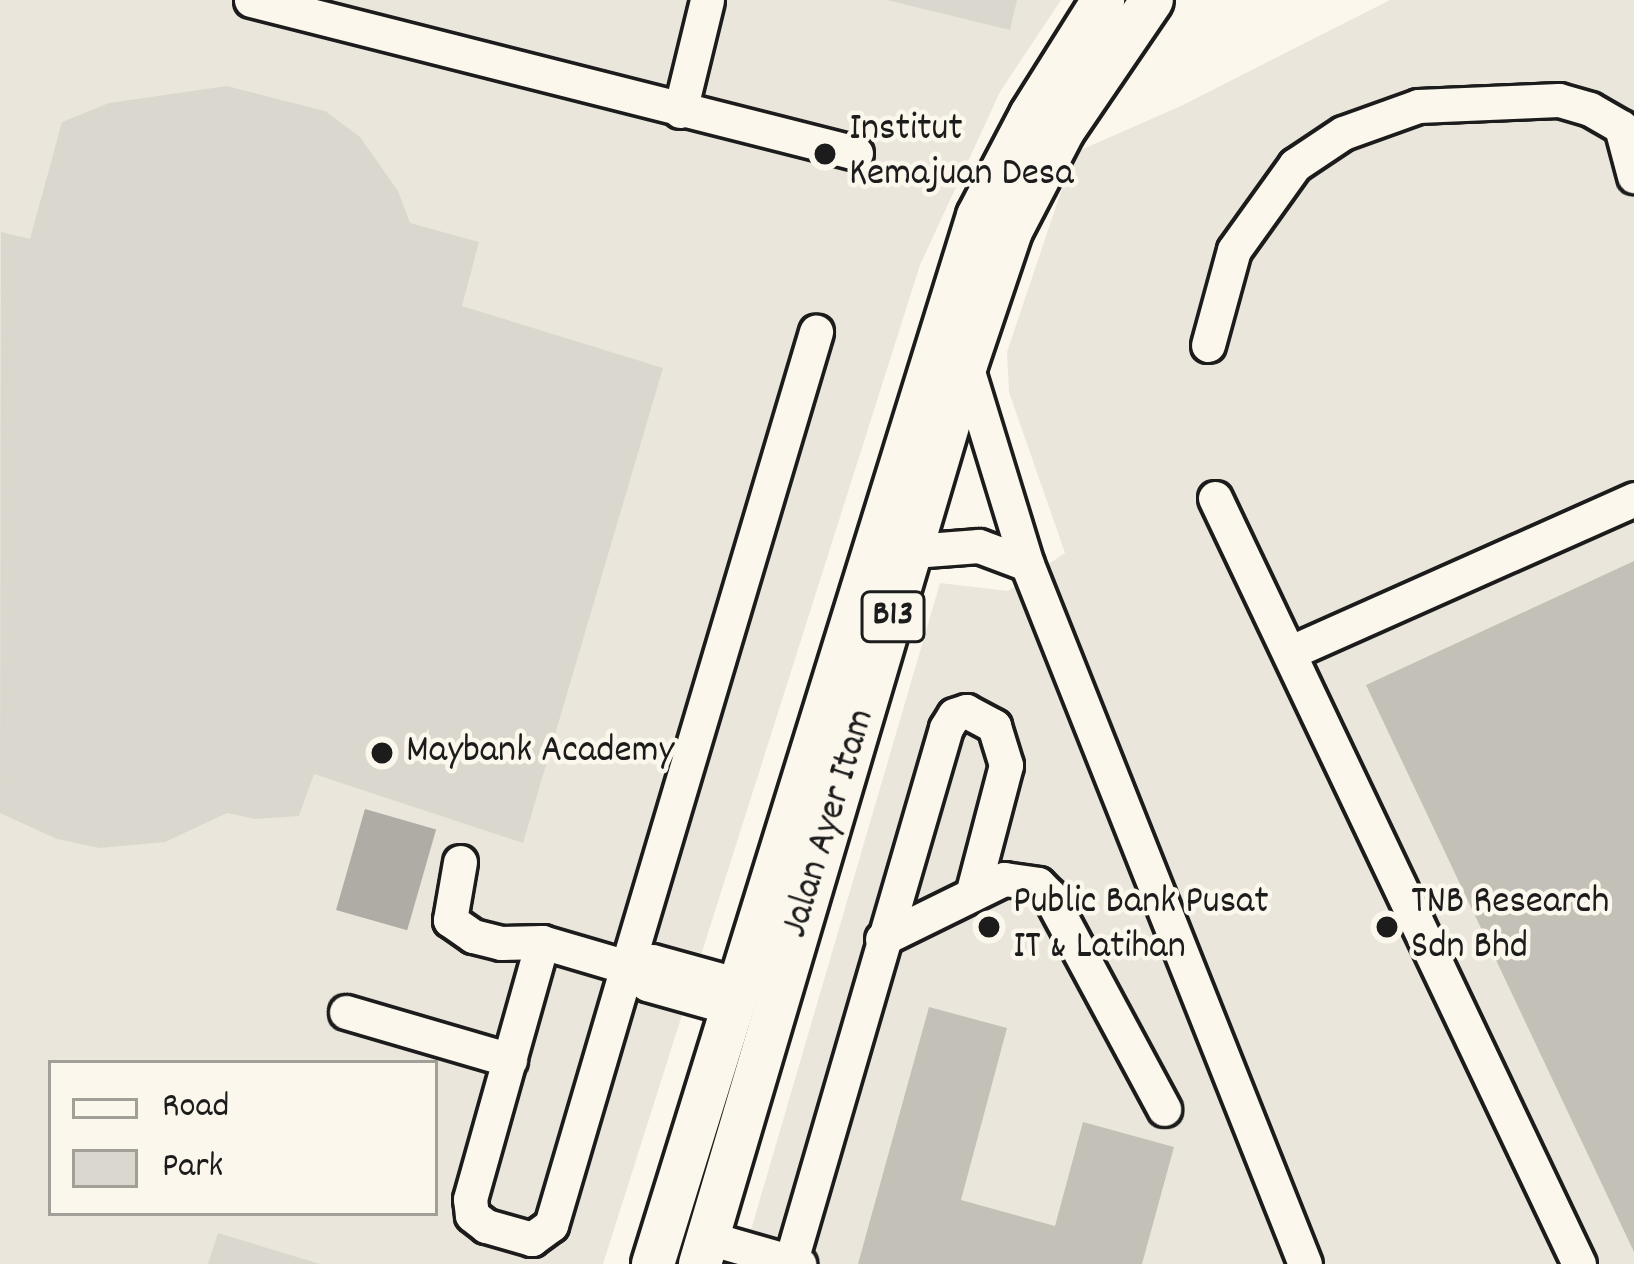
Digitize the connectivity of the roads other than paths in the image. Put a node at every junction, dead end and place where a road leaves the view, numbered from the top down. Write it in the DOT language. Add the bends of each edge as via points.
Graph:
graph roads {
  1 [pos="251,0"];
  2 [pos="707,0"];
  3 [pos="1102,0"];
  4 [pos="1153,0"];
  5 [pos="680,111"];
  6 [pos="856,153"];
  7 [pos="1634,176"];
  8 [pos="816,332"];
  9 [pos="1208,345"];
  10 [pos="966,365"];
  11 [pos="1215,498"];
  12 [pos="1634,499"];
  13 [pos="913,551"];
  14 [pos="1028,564"];
  15 [pos="1291,652"];
  16 [pos="460,862"];
  17 [pos="972,895"];
  18 [pos="882,939"];
  19 [pos="542,942"];
  20 [pos="627,967"];
  21 [pos="736,996"];
  22 [pos="346,1012"];
  23 [pos="510,1060"];
  24 [pos="1163,1109"];
  25 [pos="704,1251"];
  26 [pos="793,1263"];
  27 [pos="652,1264"];
  28 [pos="1305,1264"];
  29 [pos="1579,1264"];
  1 -- 5 [label="street"];
  2 -- 5 [label="street"];
  3 -- 21 [label="main road, Jalan Ayer Itam / B13" via="978,216"];
  4 -- 10 [label="main road, Jalan Ayer Itam / B13" via="1063,131 1011,230"];
  5 -- 6 [label="street"];
  7 -- 9 [label="street" via="1621,127 1559,100 1418,106 1343,133 1295,166 1234,250"];
  8 -- 20 [label="street"];
  10 -- 13 [label="main road, Jalan Ayer Itam / B13"];
  10 -- 14 [label="street"];
  11 -- 15 [label="street"];
  12 -- 15 [label="street"];
  13 -- 14 [label="street" via="979,546"];
  13 -- 25 [label="main road, Jalan Ayer Itam / B13"];
  14 -- 28 [label="street"];
  15 -- 29 [label="street"];
  16 -- 19 [label="street" via="450,920 500,943"];
  17 -- 18 [label="street"];
  17 -- 18 [label="street" via="1006,765 994,726 966,711 946,728"];
  17 -- 24 [label="street" via="1021,878 1049,895"];
  18 -- 26 [label="street"];
  19 -- 20 [label="street"];
  19 -- 23 [label="street"];
  20 -- 21 [label="street" via="647,984"];
  20 -- 23 [label="street" via="551,1225 532,1239 486,1226 472,1215 470,1199"];
  21 -- 27 [label="main road, Jalan Ayer Itam / B13"];
  22 -- 23 [label="street"];
  25 -- 26 [label="street"];
}
